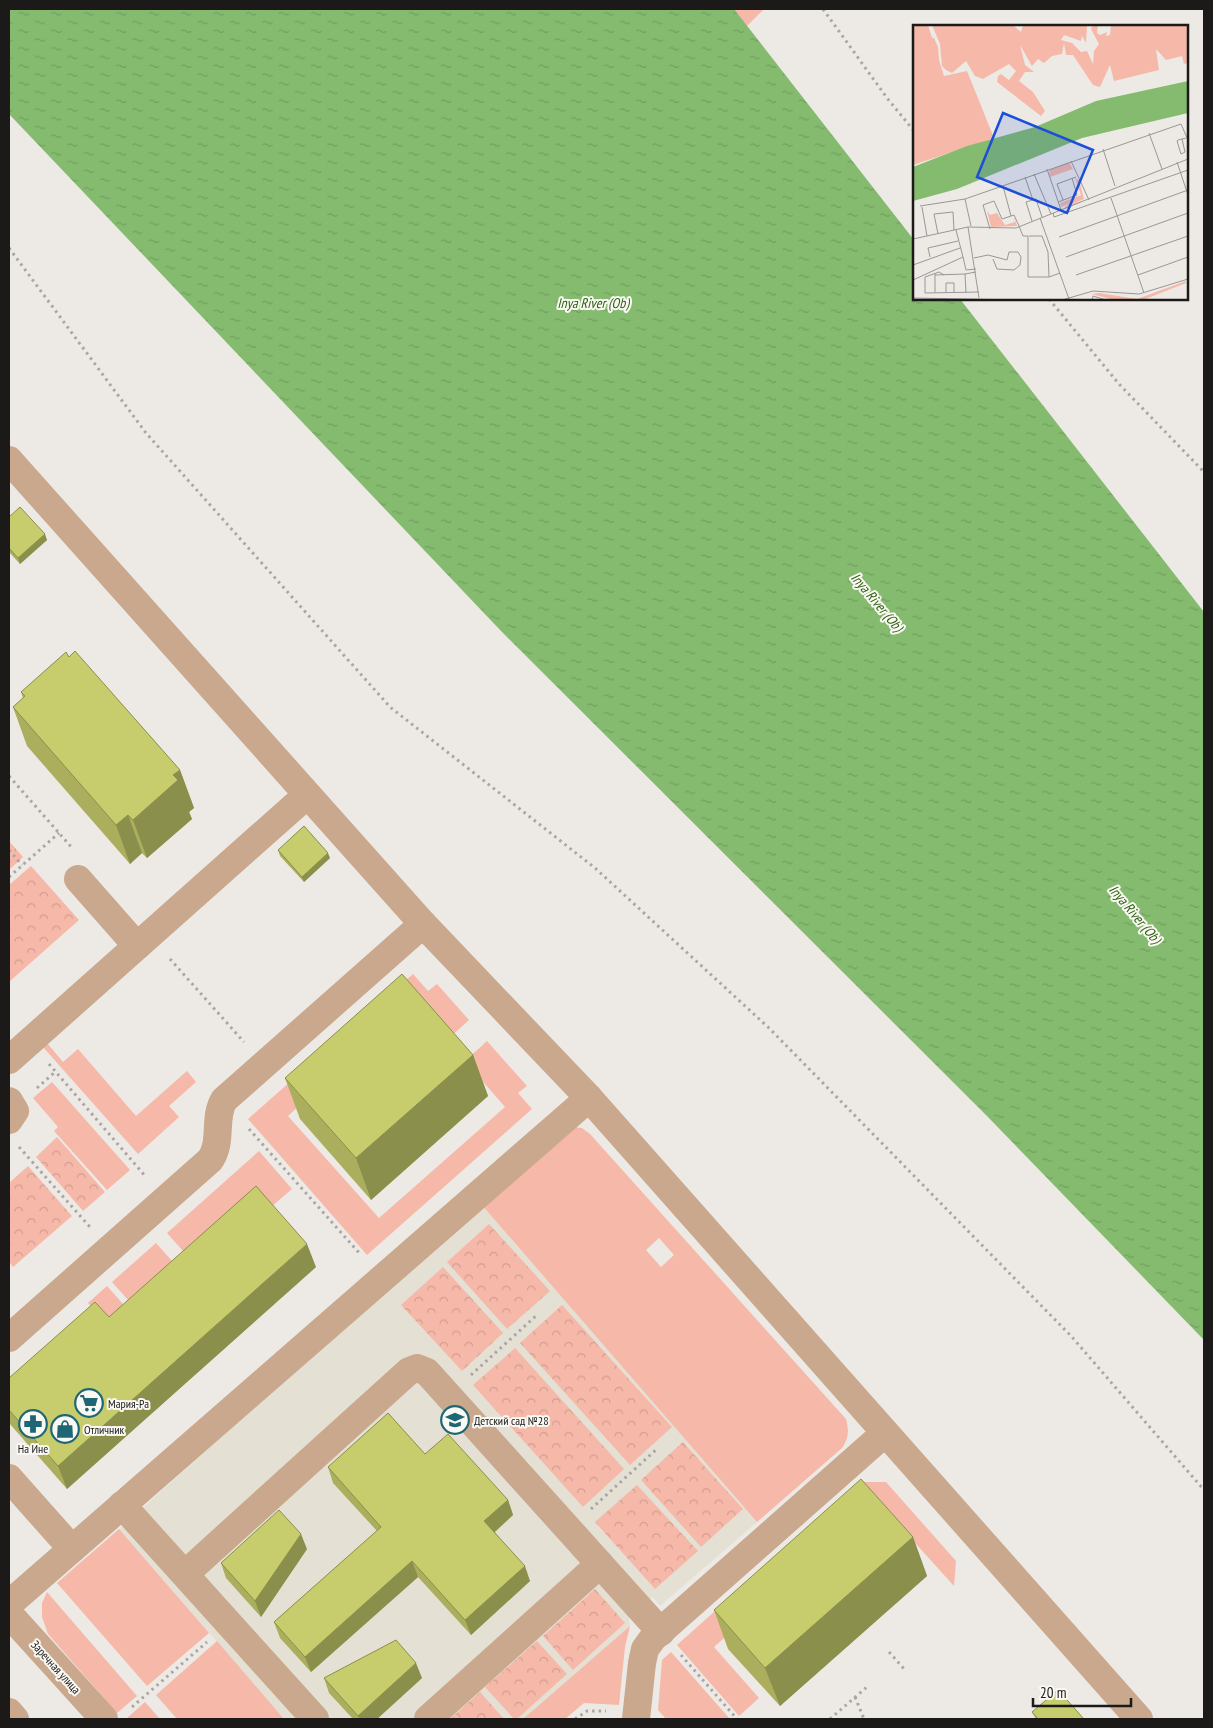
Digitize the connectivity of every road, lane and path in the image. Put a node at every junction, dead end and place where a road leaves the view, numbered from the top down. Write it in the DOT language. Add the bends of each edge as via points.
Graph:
graph roads {
  1 [pos="823,9"];
  2 [pos="913,130"];
  3 [pos="9,248"];
  4 [pos="1050,300"];
  5 [pos="1204,472"];
  6 [pos="13,474"];
  7 [pos="307,795"];
  8 [pos="59,833"];
  9 [pos="9,850"];
  10 [pos="22,865"];
  11 [pos="9,877"];
  12 [pos="78,879"];
  13 [pos="422,924"];
  14 [pos="137,946"];
  15 [pos="29,1042"];
  16 [pos="9,1060"];
  17 [pos="588,1098"];
  18 [pos="224,1100"];
  19 [pos="9,1101"];
  20 [pos="12,1131"];
  21 [pos="165,1199"];
  22 [pos="109,1249"];
  23 [pos="382,1279"];
  24 [pos="538,1314"];
  25 [pos="9,1338"];
  26 [pos="448,1396"];
  27 [pos="885,1433"];
  28 [pos="658,1448"];
  29 [pos="9,1478"];
  30 [pos="1204,1490"];
  31 [pos="122,1505"];
  32 [pos="568,1529"];
  33 [pos="72,1549"];
  34 [pos="600,1564"];
  35 [pos="185,1574"];
  36 [pos="9,1604"];
  37 [pos="9,1614"];
  38 [pos="661,1632"];
  39 [pos="213,1637"];
  40 [pos="889,1652"];
  41 [pos="905,1670"];
  42 [pos="868,1686"];
  43 [pos="855,1698"];
  44 [pos="9,1712"];
  45 [pos="623,1715"];
  46 [pos="115,1716"];
  47 [pos="15,1719"];
  48 [pos="315,1719"];
  49 [pos="428,1719"];
  50 [pos="575,1719"];
  51 [pos="737,1719"];
  52 [pos="830,1719"];
  53 [pos="864,1719"];
  54 [pos="1139,1719"];
  1 -- 2 [label="path"];
  3 -- 30 [label="path" via="146,433 390,707 595,868 768,1028 1072,1337"];
  4 -- 5 [label="path" via="1119,384"];
  6 -- 7 [label="street"];
  7 -- 13 [label="street"];
  7 -- 14 [label="street"];
  8 -- 10 [label="path"];
  9 -- 10 [label="path"];
  10 -- 11 [label="path"];
  12 -- 14 [label="street"];
  13 -- 17 [label="street"];
  13 -- 18 [label="street"];
  14 -- 15 [label="street"];
  15 -- 16 [label="street"];
  15 -- 21 [label="path"];
  17 -- 23 [label="street"];
  17 -- 27 [label="street"];
  18 -- 21 [label="street" via="218,1116 215,1152"];
  18 -- 23 [label="path"];
  19 -- 20 [label="street" via="15,1111"];
  20 -- 22 [label="path"];
  21 -- 22 [label="street"];
  22 -- 25 [label="street"];
  23 -- 31 [label="street"];
  24 -- 26 [label="path"];
  26 -- 32 [label="street"];
  26 -- 35 [label="street" via="427,1372 417,1368 409,1371"];
  27 -- 38 [label="street"];
  27 -- 54 [label="street"];
  28 -- 32 [label="path"];
  29 -- 33 [label="street"];
  31 -- 33 [label="street"];
  31 -- 35 [label="street"];
  32 -- 34 [label="street"];
  33 -- 36 [label="street"];
  34 -- 38 [label="street"];
  34 -- 49 [label="street"];
  35 -- 48 [label="street"];
  37 -- 46 [label="street, Заречная улица"];
  38 -- 45 [label="street" via="645,1649"];
  38 -- 51 [label="path"];
  39 -- 46 [label="path"];
  40 -- 41 [label="path"];
  42 -- 43 [label="path"];
  43 -- 52 [label="path"];
  43 -- 53 [label="path"];
  44 -- 47 [label="street"];
  45 -- 50 [label="path" via="587,1711"];
}
